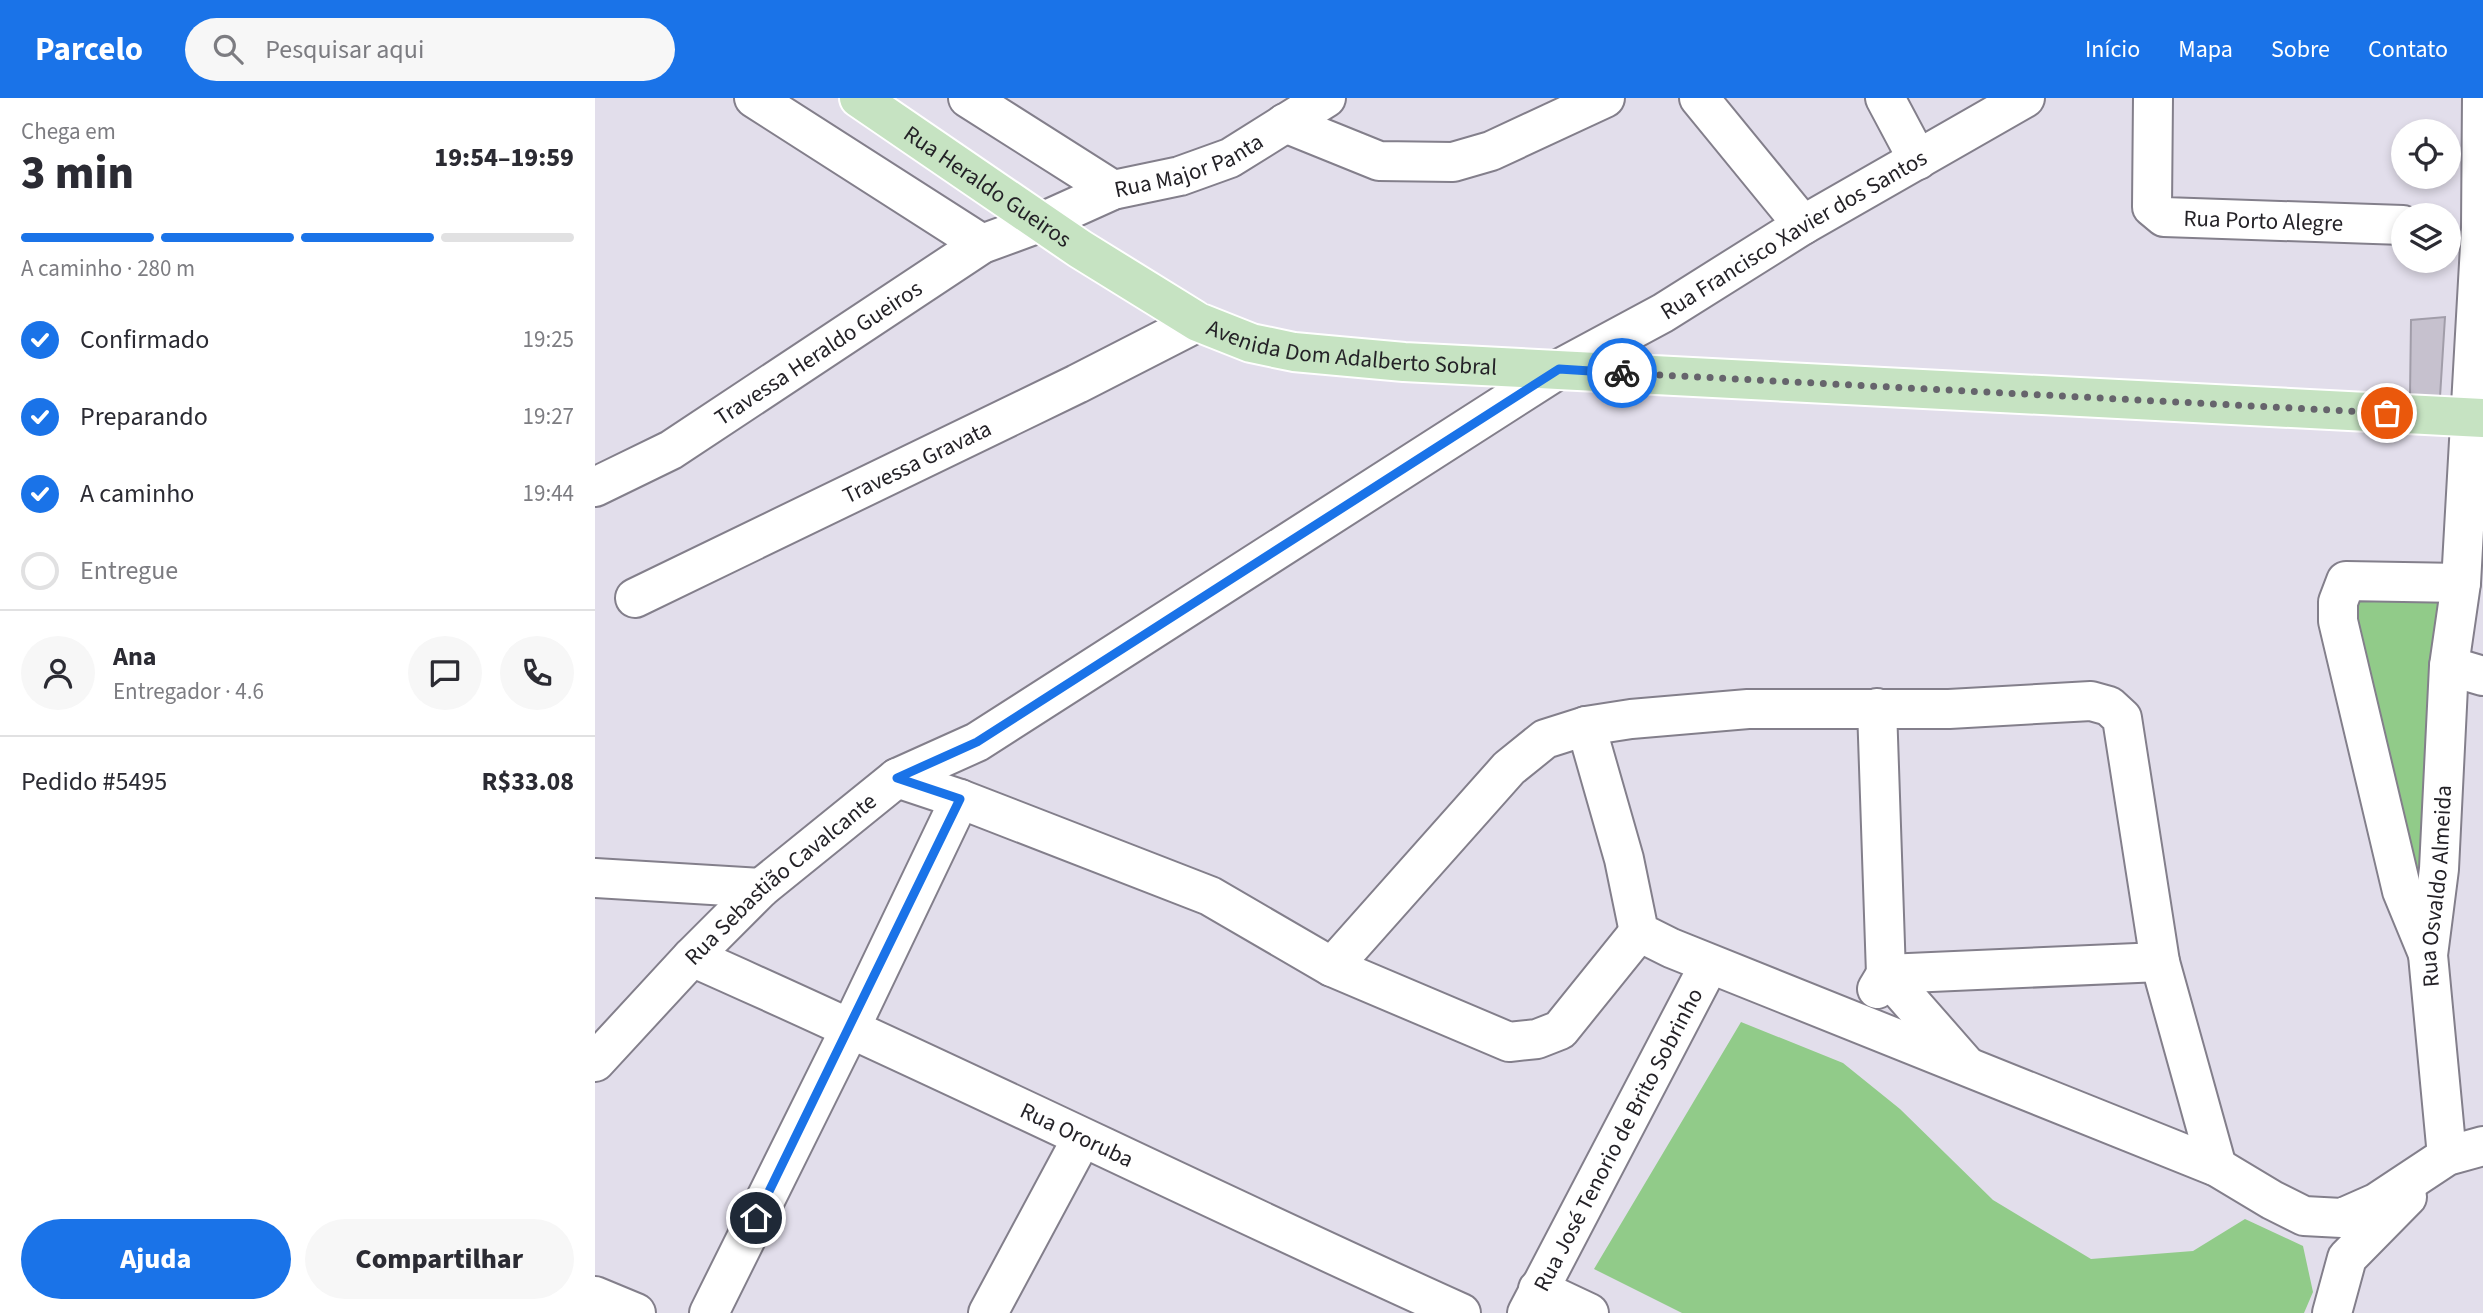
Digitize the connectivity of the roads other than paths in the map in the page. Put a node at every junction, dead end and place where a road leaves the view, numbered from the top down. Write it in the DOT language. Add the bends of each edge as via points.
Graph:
graph roads {
  1 [pos="754,98"];
  2 [pos="859,98"];
  3 [pos="968,98"];
  4 [pos="1326,98"];
  5 [pos="1605,98"];
  6 [pos="1699,98"];
  7 [pos="1885,98"];
  8 [pos="2025,98"];
  9 [pos="2153,98"];
  10 [pos="2482,98"];
  11 [pos="2483,108"];
  12 [pos="1286,123"];
  13 [pos="1918,160"];
  14 [pos="1113,190"];
  15 [pos="1042,222"];
  16 [pos="1803,225"];
  17 [pos="2391,225"];
  18 [pos="2471,227"];
  19 [pos="982,244"];
  20 [pos="1080,249"];
  21 [pos="1191,318"];
  22 [pos="1559,369"];
  23 [pos="2477,417"];
  24 [pos="595,487"];
  25 [pos="2461,583"];
  26 [pos="635,598"];
  27 [pos="2466,671"];
  28 [pos="1877,708"];
  29 [pos="1586,726"];
  30 [pos="897,778"];
  31 [pos="960,799"];
  32 [pos="595,878"];
  33 [pos="761,888"];
  34 [pos="1639,932"];
  35 [pos="2428,955"];
  36 [pos="692,957"];
  37 [pos="2160,962"];
  38 [pos="1709,965"];
  39 [pos="1332,967"];
  40 [pos="1886,974"];
  41 [pos="1856,1024"];
  42 [pos="851,1027"];
  43 [pos="595,1062"];
  44 [pos="1969,1068"];
  45 [pos="1082,1138"];
  46 [pos="2465,1151"];
  47 [pos="2217,1167"];
  48 [pos="595,1296"];
  49 [pos="1533,1301"];
  50 [pos="636,1313"];
  51 [pos="709,1313"];
  52 [pos="988,1313"];
  53 [pos="1461,1313"];
  54 [pos="1589,1313"];
  55 [pos="2332,1313"];
  1 -- 19 [label="street"];
  2 -- 15 [label="main road, Rua Heraldo Gueiros"];
  3 -- 14 [label="street"];
  4 -- 12 [label="street, Rua Major Panta"];
  5 -- 12 [label="street" via="1490,151 1453,162 1379,161"];
  6 -- 16 [label="street"];
  7 -- 13 [label="street"];
  8 -- 13 [label="street, Rua Francisco Xavier dos Santos"];
  9 -- 17 [label="street, Rua Porto Alegre" via="2152,207 2164,217"];
  10 -- 11 [label="street, Rua Osvaldo Almeida"];
  11 -- 18 [label="street, Rua Osvaldo Almeida"];
  12 -- 14 [label="street, Rua Major Panta" via="1204,169"];
  13 -- 16 [label="street, Rua Francisco Xavier dos Santos"];
  14 -- 15 [label="street, Rua Major Panta"];
  15 -- 19 [label="street, Travessa Heraldo Gueiros"];
  15 -- 20 [label="main road, Rua Heraldo Gueiros"];
  16 -- 22 [label="street, Rua Francisco Xavier dos Santos" via="1663,313"];
  18 -- 23 [label="street, Rua Osvaldo Almeida"];
  19 -- 24 [label="street, Travessa Heraldo Gueiros" via="671,450"];
  20 -- 21 [label="main road, Avenida Dom Adalberto Sobral"];
  21 -- 22 [label="main road, Avenida Dom Adalberto Sobral" via="1251,344 1294,352"];
  21 -- 26 [label="street, Travessa Gravata" via="1077,384"];
  22 -- 23 [label="main road, Avenida Dom Adalberto Sobral"];
  22 -- 30 [label="street, Rua Sebastião Cavalcante" via="977,742"];
  23 -- 25 [label="street, Rua Osvaldo Almeida"];
  25 -- 27 [label="street, Rua Osvaldo Almeida"];
  25 -- 35 [label="street" via="2346,582 2338,602 2337,621 2402,891"];
  27 -- 35 [label="street, Rua Osvaldo Almeida"];
  28 -- 29 [label="street" via="1748,709"];
  28 -- 37 [label="street" via="2079,701 2109,706 2122,718"];
  28 -- 40 [label="street"];
  29 -- 34 [label="street" via="1624,859"];
  29 -- 39 [label="street" via="1545,739 1509,768"];
  30 -- 31 [label="street"];
  30 -- 33 [label="street, Rua Sebastião Cavalcante"];
  31 -- 39 [label="street" via="1210,896"];
  31 -- 42 [label="street"];
  32 -- 33 [label="street"];
  33 -- 36 [label="street, Rua Sebastião Cavalcante"];
  34 -- 38 [label="street"];
  34 -- 39 [label="street" via="1560,1030 1537,1039 1509,1042"];
  35 -- 46 [label="street, Rua Osvaldo Almeida"];
  36 -- 42 [label="street, Rua Ororuba"];
  36 -- 43 [label="street, Rua Sebastião Cavalcante"];
  37 -- 40 [label="street"];
  37 -- 47 [label="street"];
  38 -- 41 [label="street"];
  38 -- 49 [label="street, Rua José Tenorio de Brito Sobrinho"];
  40 -- 41 [label="street"];
  40 -- 44 [label="street"];
  41 -- 44 [label="street"];
  42 -- 45 [label="street, Rua Ororuba"];
  42 -- 51 [label="street"];
  44 -- 47 [label="street"];
  45 -- 52 [label="street"];
  45 -- 53 [label="street, Rua Ororuba"];
  46 -- 47 [label="street" via="2343,1218 2304,1216"];
  46 -- 55 [label="street" via="2347,1258"];
  48 -- 50 [label="street"];
  49 -- 54 [label="street"];
}
